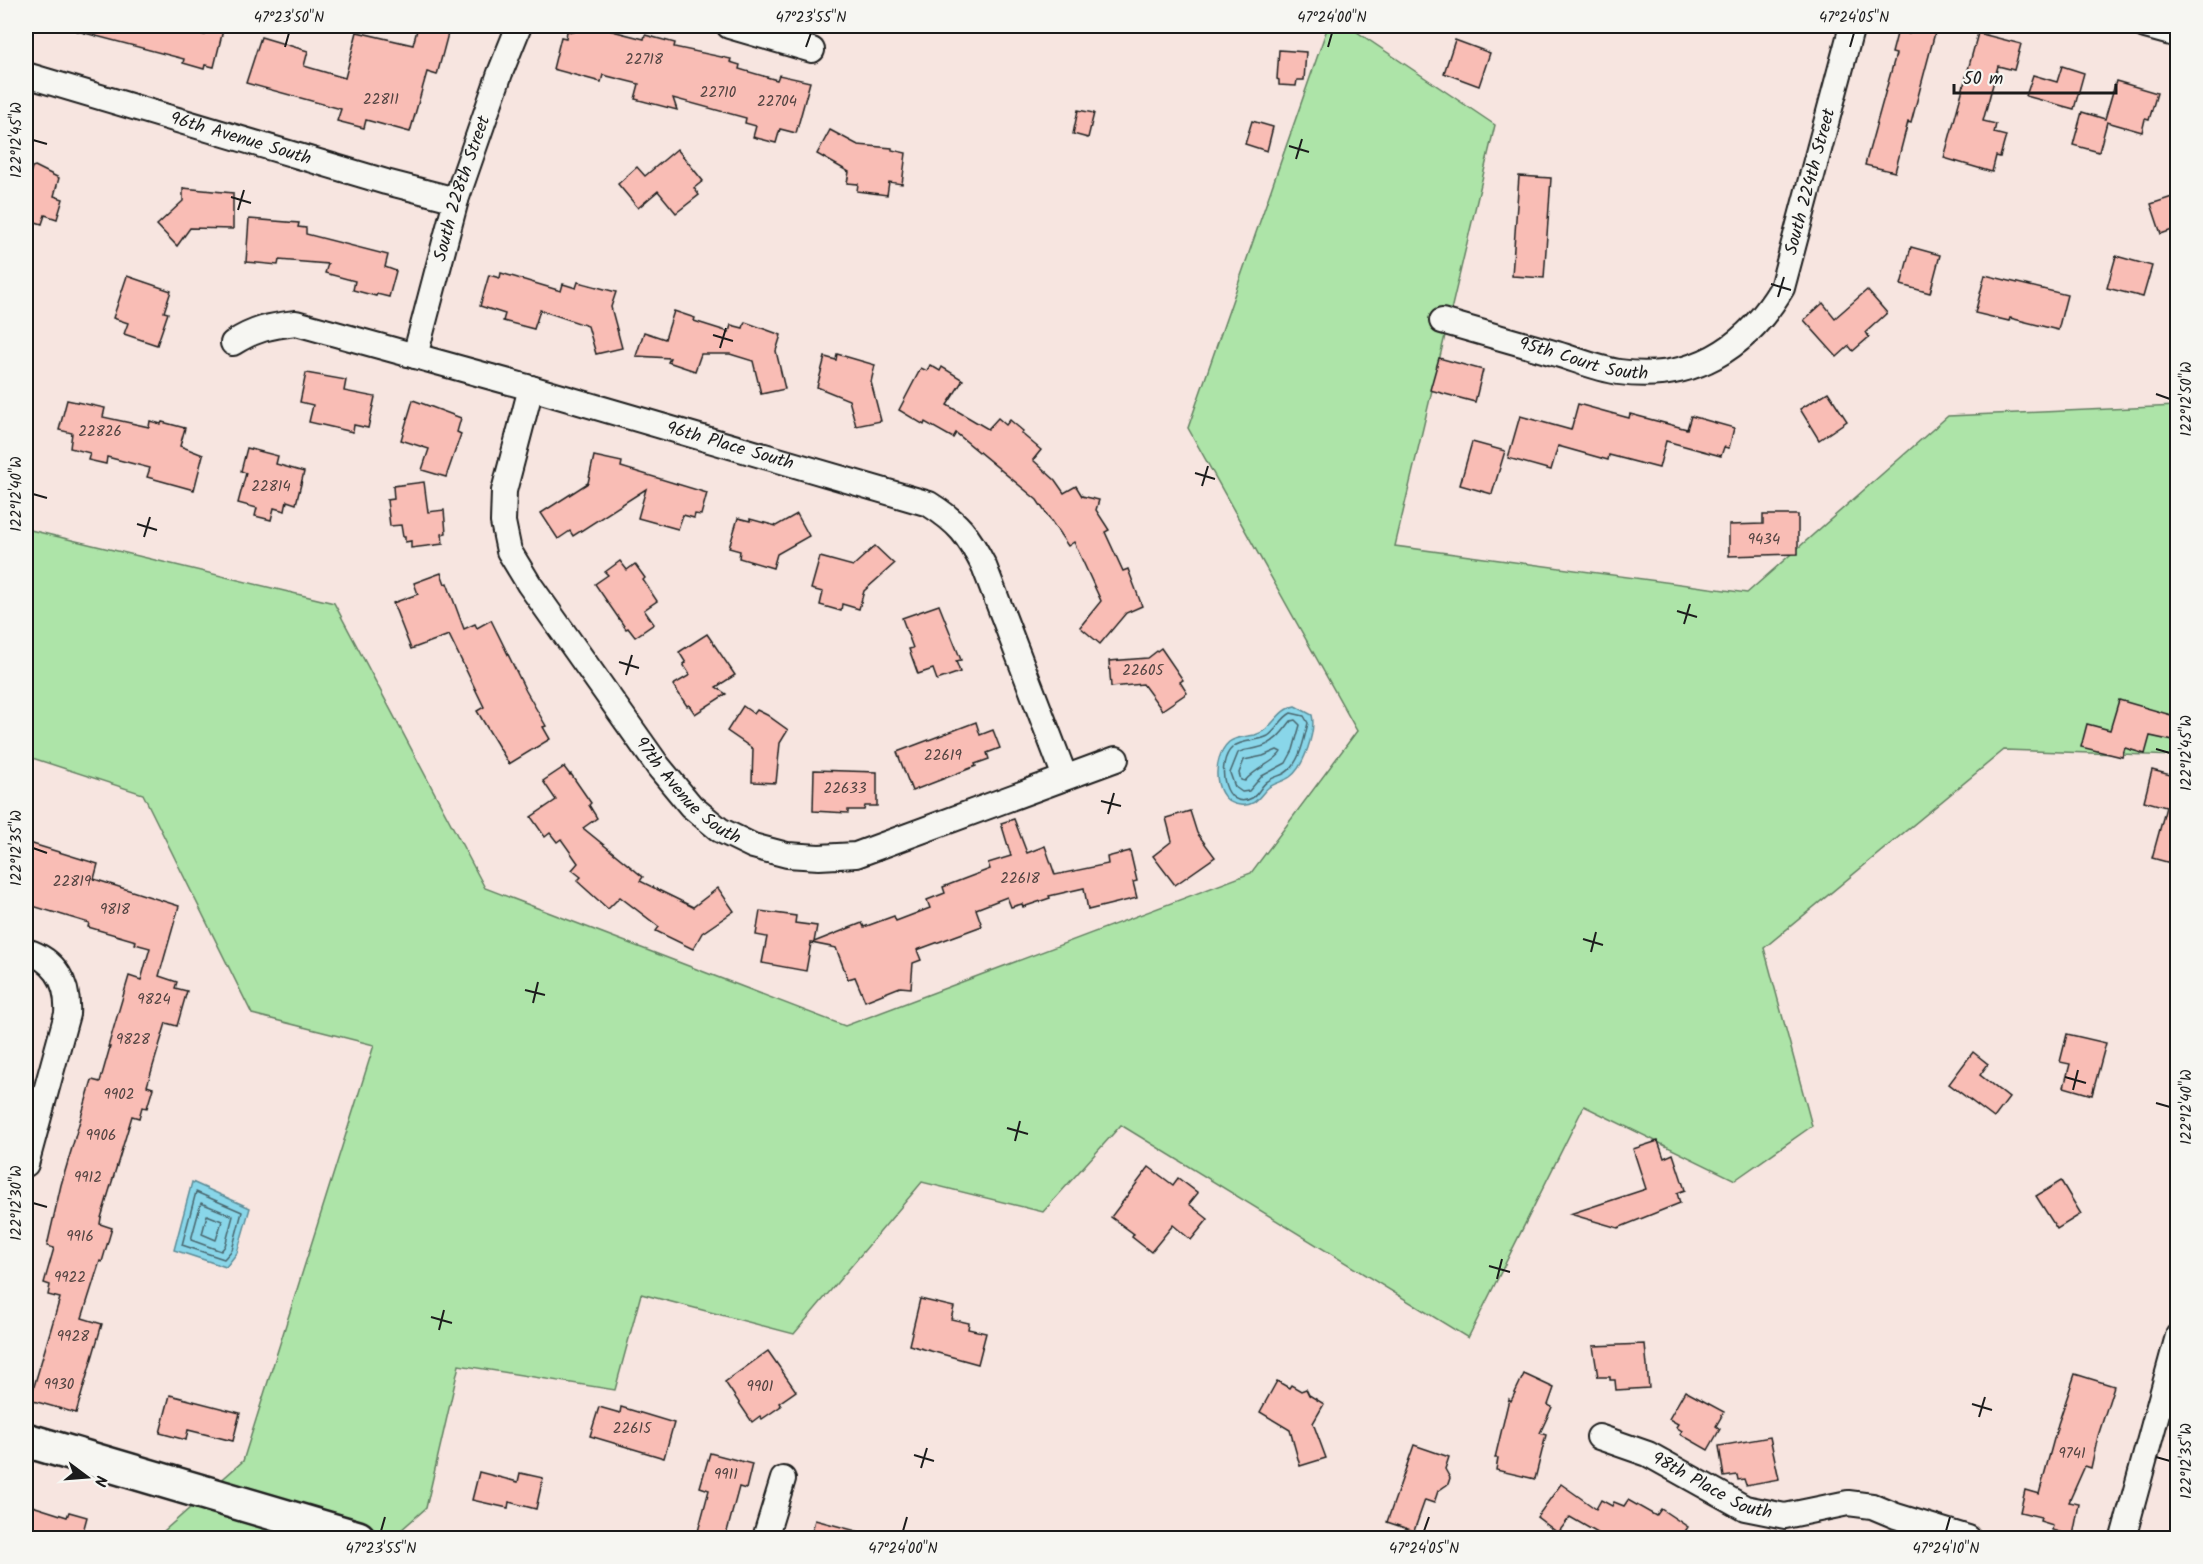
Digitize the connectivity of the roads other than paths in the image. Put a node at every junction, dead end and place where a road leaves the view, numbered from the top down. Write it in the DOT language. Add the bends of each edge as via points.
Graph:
graph roads {
  1 [pos="519,26"];
  2 [pos="729,26"];
  3 [pos="1852,26"];
  4 [pos="2145,26"];
  5 [pos="2178,35"];
  6 [pos="812,50"];
  7 [pos="26,75"];
  8 [pos="456,200"];
  9 [pos="1442,321"];
  10 [pos="233,343"];
  11 [pos="1725,352"];
  12 [pos="415,356"];
  13 [pos="531,388"];
  14 [pos="1116,759"];
  15 [pos="1065,777"];
  16 [pos="26,951"];
  17 [pos="26,1164"];
  18 [pos="2178,1336"];
  19 [pos="1599,1437"];
  20 [pos="26,1440"];
  21 [pos="783,1479"];
  22 [pos="358,1539"];
  23 [pos="765,1539"];
  24 [pos="1968,1539"];
  25 [pos="2123,1539"];
  1 -- 8 [label="street, South 228th Street"];
  2 -- 6 [label="street"];
  3 -- 11 [label="street, South 224th Street" via="1782,288 1769,310"];
  4 -- 5 [label="street"];
  7 -- 8 [label="street, 96th Avenue South"];
  8 -- 12 [label="street, South 228th Street"];
  9 -- 11 [label="street, 95th Court South" via="1616,371 1667,374"];
  10 -- 12 [label="street, 96th Place South" via="267,326 296,323"];
  12 -- 13 [label="street, 96th Place South"];
  13 -- 15 [label="street, 96th Place South" via="929,504 951,518 970,538 984,566"];
  13 -- 15 [label="street, 97th Avenue South" via="504,491 503,522 509,551 658,765 691,806 720,830 753,846 788,855 856,855"];
  14 -- 15 [label="street, 97th Avenue South"];
  16 -- 17 [label="street" via="53,967 68,998"];
  18 -- 25 [label="street"];
  19 -- 24 [label="street, 98th Place South" via="1648,1454 1745,1508 1785,1515 1848,1503 1872,1506"];
  20 -- 22 [label="street"];
  21 -- 23 [label="street"];
}
